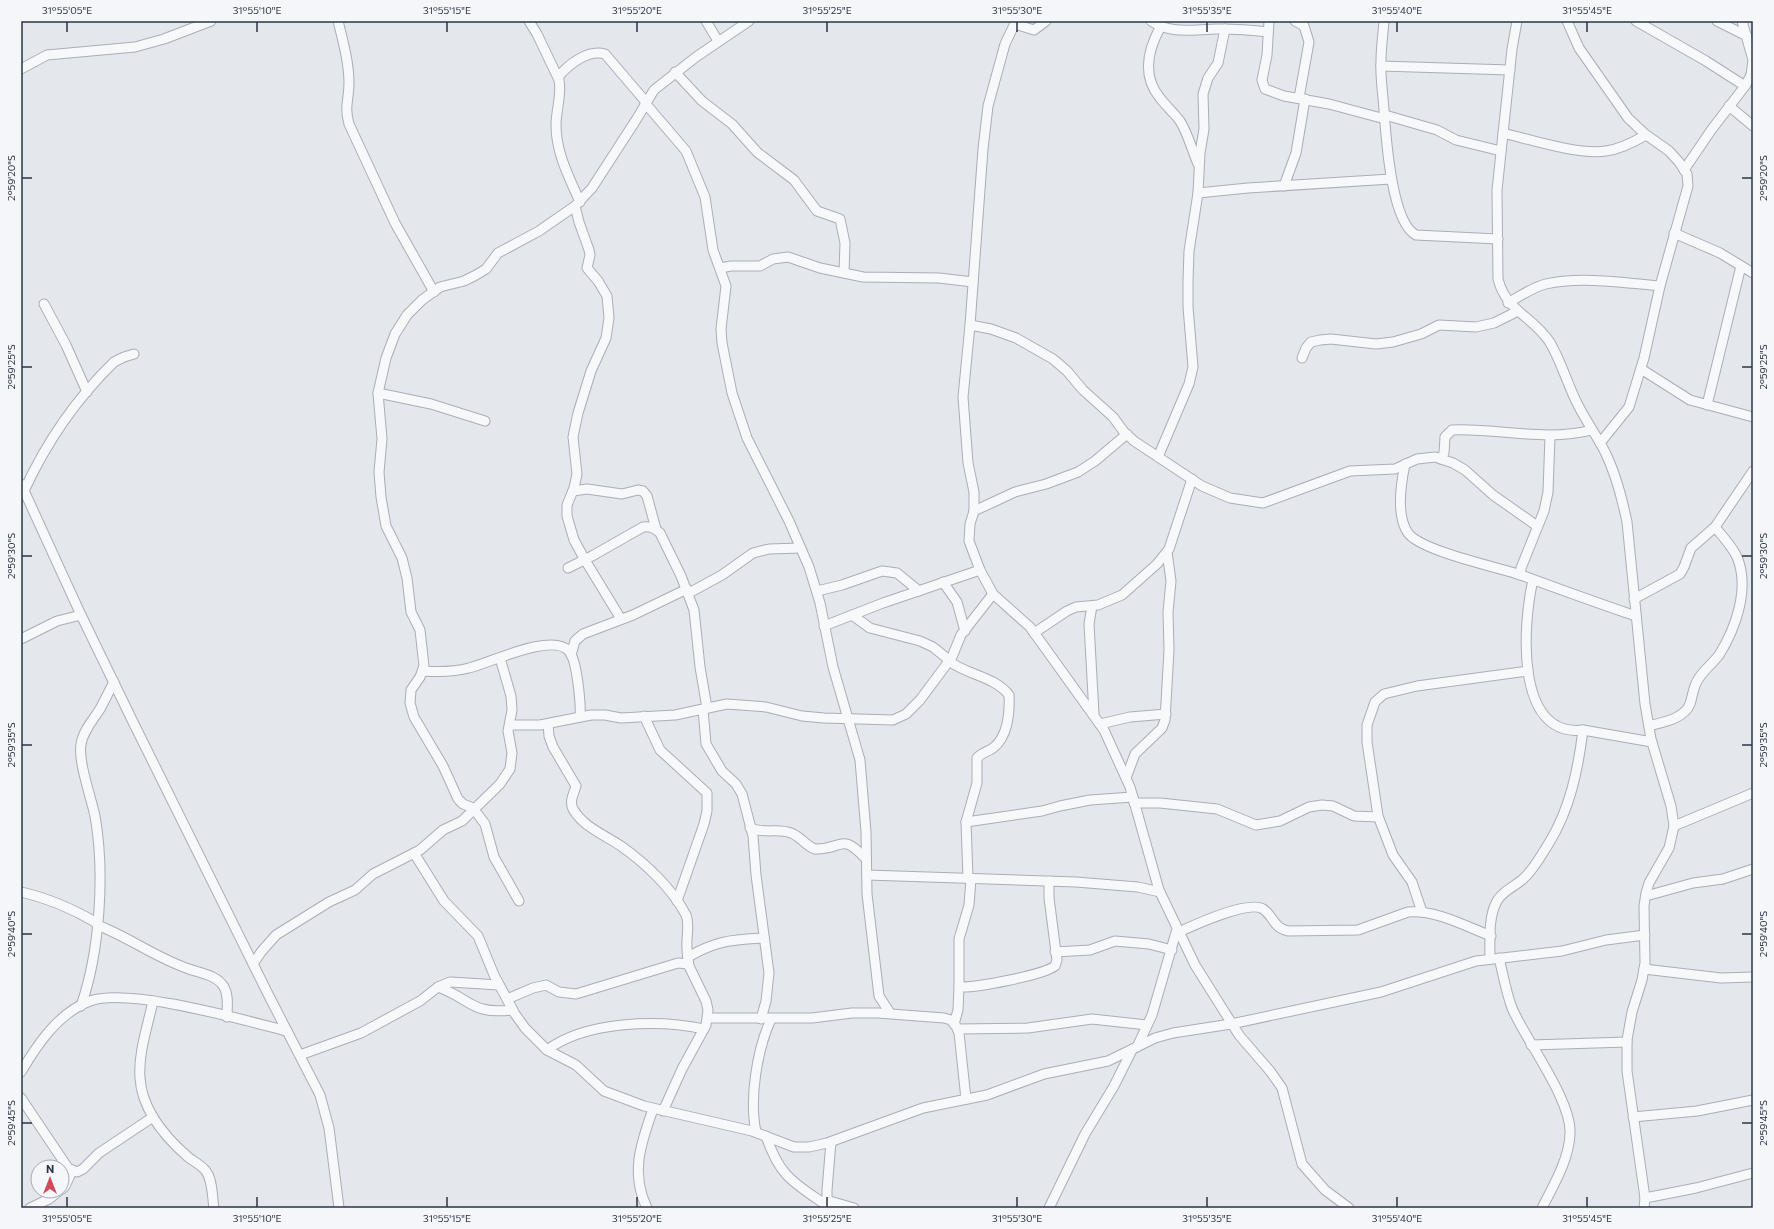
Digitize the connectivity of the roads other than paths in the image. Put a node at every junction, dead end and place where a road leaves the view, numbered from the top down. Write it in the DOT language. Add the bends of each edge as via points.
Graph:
graph roads {
  1 [pos="211,21"];
  2 [pos="338,21"];
  3 [pos="529,21"];
  4 [pos="706,21"];
  5 [pos="749,21"];
  6 [pos="1046,21"];
  7 [pos="1151,21"];
  8 [pos="1269,21"];
  9 [pos="1296,21"];
  10 [pos="1384,21"];
  11 [pos="1517,21"];
  12 [pos="1567,21"];
  13 [pos="1636,21"];
  14 [pos="1717,21"];
  15 [pos="1742,21"];
  16 [pos="1016,22"];
  17 [pos="1161,26"];
  18 [pos="1225,29"];
  19 [pos="1268,32"];
  20 [pos="1747,36"];
  21 [pos="718,41"];
  22 [pos="1381,66"];
  23 [pos="21,69"];
  24 [pos="1510,70"];
  25 [pos="675,72"];
  26 [pos="558,77"];
  27 [pos="1745,86"];
  28 [pos="1302,99"];
  29 [pos="645,102"];
  30 [pos="1729,106"];
  31 [pos="1385,117"];
  32 [pos="1753,126"];
  33 [pos="1503,134"];
  34 [pos="1646,135"];
  35 [pos="1501,151"];
  36 [pos="1200,168"];
  37 [pos="1684,170"];
  38 [pos="1391,179"];
  39 [pos="1284,186"];
  40 [pos="1198,193"];
  41 [pos="577,204"];
  42 [pos="1674,233"];
  43 [pos="1498,238"];
  44 [pos="1742,266"];
  45 [pos="720,268"];
  46 [pos="844,273"];
  47 [pos="1753,273"];
  48 [pos="973,282"];
  49 [pos="1660,286"];
  50 [pos="434,292"];
  51 [pos="1508,303"];
  52 [pos="44,304"];
  53 [pos="1518,311"];
  54 [pos="970,325"];
  55 [pos="134,354"];
  56 [pos="1302,358"];
  57 [pos="1641,369"];
  58 [pos="87,392"];
  59 [pos="378,393"];
  60 [pos="1707,406"];
  61 [pos="1753,417"];
  62 [pos="484,421"];
  63 [pos="1592,430"];
  64 [pos="1127,434"];
  65 [pos="1550,436"];
  66 [pos="1600,442"];
  67 [pos="1158,456"];
  68 [pos="1441,459"];
  69 [pos="1405,464"];
  70 [pos="1753,471"];
  71 [pos="1192,479"];
  72 [pos="22,487"];
  73 [pos="572,490"];
  74 [pos="974,511"];
  75 [pos="1537,526"];
  76 [pos="1715,527"];
  77 [pos="656,530"];
  78 [pos="800,548"];
  79 [pos="1167,552"];
  80 [pos="585,560"];
  81 [pos="568,568"];
  82 [pos="980,570"];
  83 [pos="1520,575"];
  84 [pos="1533,580"];
  85 [pos="943,582"];
  86 [pos="688,591"];
  87 [pos="817,591"];
  88 [pos="919,591"];
  89 [pos="993,594"];
  90 [pos="1634,599"];
  91 [pos="1092,606"];
  92 [pos="81,614"];
  93 [pos="852,615"];
  94 [pos="1636,616"];
  95 [pos="621,619"];
  96 [pos="824,626"];
  97 [pos="965,631"];
  98 [pos="1034,633"];
  99 [pos="21,639"];
  100 [pos="571,655"];
  101 [pos="500,658"];
  102 [pos="949,661"];
  103 [pos="423,671"];
  104 [pos="1528,671"];
  105 [pos="114,682"];
  106 [pos="705,708"];
  107 [pos="1166,714"];
  108 [pos="1094,715"];
  109 [pos="644,716"];
  110 [pos="580,717"];
  111 [pos="848,719"];
  112 [pos="548,724"];
  113 [pos="1100,724"];
  114 [pos="510,725"];
  115 [pos="1649,726"];
  116 [pos="1583,730"];
  117 [pos="1652,742"];
  118 [pos="1126,778"];
  119 [pos="1753,793"];
  120 [pos="1133,800"];
  121 [pos="474,809"];
  122 [pos="1378,817"];
  123 [pos="966,822"];
  124 [pos="1674,826"];
  125 [pos="750,828"];
  126 [pos="414,853"];
  127 [pos="866,859"];
  128 [pos="1753,869"];
  129 [pos="867,875"];
  130 [pos="969,879"];
  131 [pos="1049,881"];
  132 [pos="21,892"];
  133 [pos="1160,892"];
  134 [pos="1646,896"];
  135 [pos="519,901"];
  136 [pos="677,901"];
  137 [pos="1422,912"];
  138 [pos="97,924"];
  139 [pos="1178,930"];
  140 [pos="1645,935"];
  141 [pos="1491,936"];
  142 [pos="764,938"];
  143 [pos="1172,950"];
  144 [pos="1055,952"];
  145 [pos="1495,958"];
  146 [pos="689,962"];
  147 [pos="253,964"];
  148 [pos="1644,969"];
  149 [pos="1753,978"];
  150 [pos="499,984"];
  151 [pos="438,987"];
  152 [pos="959,987"];
  153 [pos="507,999"];
  154 [pos="153,1001"];
  155 [pos="81,1006"];
  156 [pos="512,1010"];
  157 [pos="890,1014"];
  158 [pos="227,1017"];
  159 [pos="708,1018"];
  160 [pos="761,1019"];
  161 [pos="771,1019"];
  162 [pos="1232,1024"];
  163 [pos="1147,1025"];
  164 [pos="956,1026"];
  165 [pos="704,1029"];
  166 [pos="287,1031"];
  167 [pos="1627,1042"];
  168 [pos="1531,1045"];
  169 [pos="1134,1048"];
  170 [pos="547,1050"];
  171 [pos="300,1055"];
  172 [pos="21,1072"];
  173 [pos="21,1098"];
  174 [pos="966,1099"];
  175 [pos="1753,1100"];
  176 [pos="653,1109"];
  177 [pos="663,1111"];
  178 [pos="153,1117"];
  179 [pos="1633,1117"];
  180 [pos="756,1132"];
  181 [pos="766,1136"];
  182 [pos="831,1142"];
  183 [pos="72,1171"];
  184 [pos="1753,1173"];
  185 [pos="70,1175"];
  186 [pos="1645,1198"];
  187 [pos="49,1199"];
  188 [pos="827,1204"];
  189 [pos="30,1208"];
  190 [pos="214,1208"];
  191 [pos="339,1208"];
  192 [pos="646,1208"];
  193 [pos="854,1208"];
  194 [pos="1048,1208"];
  195 [pos="1349,1208"];
  196 [pos="1542,1208"];
  197 [pos="1644,1208"];
  1 -- 23 [label="street" via="135,47 47,55"];
  2 -- 50 [label="street" via="348,72 345,111 349,124 395,223"];
  3 -- 26 [label="street" via="538,34"];
  4 -- 21 [label="street"];
  5 -- 21 [label="street"];
  6 -- 16 [label="street" via="1034,30"];
  7 -- 17 [label="street"];
  8 -- 19 [label="street"];
  9 -- 28 [label="street" via="1304,26 1308,42"];
  10 -- 22 [label="street"];
  11 -- 24 [label="street"];
  12 -- 34 [label="street" via="1589,64 1628,118"];
  13 -- 27 [label="street"];
  14 -- 20 [label="street"];
  15 -- 20 [label="street"];
  16 -- 48 [label="street" via="1005,44 988,106"];
  17 -- 18 [label="street" via="1183,31"];
  17 -- 36 [label="street" via="1147,60 1151,82 1158,96 1180,121"];
  18 -- 19 [label="street"];
  18 -- 36 [label="street" via="1218,63 1208,78 1203,94 1204,129"];
  19 -- 28 [label="street" via="1263,86 1276,94"];
  20 -- 27 [label="street" via="1753,60 1751,75"];
  21 -- 25 [label="street"];
  22 -- 24 [label="street"];
  22 -- 31 [label="street"];
  24 -- 33 [label="street"];
  25 -- 29 [label="street" via="654,90"];
  25 -- 46 [label="street" via="702,101 732,124 757,152 794,180 817,211 840,219 845,243"];
  26 -- 29 [label="street" via="565,68 586,56 605,54"];
  26 -- 41 [label="street" via="561,88 556,113 556,137"];
  27 -- 30 [label="street"];
  28 -- 31 [label="street"];
  28 -- 39 [label="street" via="1296,152"];
  29 -- 41 [label="street" via="592,188"];
  29 -- 45 [label="street" via="686,151 706,197 713,250"];
  30 -- 32 [label="street"];
  30 -- 37 [label="street"];
  31 -- 35 [label="street" via="1437,130 1456,140"];
  31 -- 38 [label="street"];
  33 -- 34 [label="street" via="1592,151 1618,148"];
  33 -- 35 [label="street"];
  34 -- 37 [label="street" via="1669,151"];
  35 -- 43 [label="street" via="1497,190"];
  36 -- 40 [label="street"];
  37 -- 42 [label="street" via="1688,186"];
  38 -- 39 [label="street"];
  38 -- 43 [label="street" via="1409,232 1427,236"];
  39 -- 40 [label="street"];
  40 -- 67 [label="street" via="1188,281 1194,367 1190,384"];
  41 -- 50 [label="street" via="539,232 498,253 486,269 464,281 440,287"];
  41 -- 73 [label="street" via="579,222 590,250 587,268 607,296 609,318 605,344 591,371 575,425 573,449 577,474"];
  42 -- 44 [label="street"];
  42 -- 49 [label="street"];
  43 -- 51 [label="street" via="1498,279"];
  44 -- 47 [label="street"];
  44 -- 60 [label="street"];
  45 -- 46 [label="street" via="760,266 777,258 788,257"];
  45 -- 78 [label="street" via="726,286 722,343 732,393 747,438"];
  46 -- 48 [label="street" via="863,277 939,278"];
  48 -- 54 [label="street"];
  49 -- 51 [label="street" via="1559,282 1545,284"];
  49 -- 57 [label="street"];
  50 -- 59 [label="street" via="407,315 395,334 386,358"];
  51 -- 53 [label="street"];
  52 -- 58 [label="street"];
  53 -- 56 [label="street" via="1494,323 1476,327 1439,325 1421,334 1393,342 1376,344 1320,340 1311,342"];
  53 -- 63 [label="street" via="1541,331 1553,347 1577,404"];
  54 -- 64 [label="street" via="1016,338 1053,359"];
  54 -- 74 [label="street" via="963,397"];
  55 -- 58 [label="street" via="114,362"];
  57 -- 60 [label="street" via="1677,393"];
  57 -- 66 [label="street" via="1630,407"];
  58 -- 72 [label="street" via="60,426"];
  59 -- 62 [label="street" via="431,404"];
  59 -- 103 [label="street" via="382,439 379,472 383,514 386,526 402,558 411,612 420,630"];
  60 -- 61 [label="street"];
  63 -- 65 [label="street"];
  63 -- 66 [label="street"];
  64 -- 67 [label="street"];
  64 -- 74 [label="street" via="1078,472 1015,492"];
  65 -- 68 [label="street" via="1452,430 1445,437"];
  65 -- 75 [label="street" via="1548,492"];
  66 -- 90 [label="street" via="1623,501"];
  67 -- 71 [label="street"];
  68 -- 69 [label="street" via="1426,457"];
  68 -- 75 [label="street" via="1465,470 1492,495"];
  69 -- 71 [label="street" via="1386,470 1350,470 1263,503 1230,498"];
  69 -- 83 [label="street" via="1400,484 1401,510 1411,536 1436,549"];
  70 -- 76 [label="street"];
  71 -- 79 [label="street"];
  72 -- 92 [label="street"];
  73 -- 77 [label="street" via="587,489 617,494 638,490 643,492 647,496"];
  73 -- 80 [label="street" via="567,505 567,516 574,540"];
  74 -- 82 [label="street" via="969,541"];
  75 -- 83 [label="street"];
  76 -- 90 [label="street" via="1691,548 1680,574"];
  76 -- 115 [label="street" via="1736,556 1741,570 1743,582 1737,613 1727,641 1695,685 1686,712"];
  77 -- 80 [label="street" via="650,526 643,527"];
  77 -- 86 [label="street" via="660,533"];
  78 -- 86 [label="street" via="753,553 722,575"];
  78 -- 87 [label="street"];
  79 -- 91 [label="street" via="1122,595"];
  79 -- 107 [label="street" via="1171,581"];
  80 -- 81 [label="street"];
  80 -- 95 [label="street"];
  82 -- 85 [label="street"];
  82 -- 89 [label="street"];
  83 -- 84 [label="street"];
  84 -- 94 [label="street"];
  84 -- 104 [label="street" via="1527,621"];
  85 -- 88 [label="street"];
  85 -- 97 [label="street" via="957,602"];
  86 -- 95 [label="street"];
  86 -- 106 [label="street" via="696,619"];
  87 -- 88 [label="street" via="882,571 897,573"];
  87 -- 96 [label="street"];
  88 -- 93 [label="street"];
  89 -- 97 [label="street"];
  89 -- 98 [label="street" via="1018,615"];
  90 -- 94 [label="street"];
  91 -- 98 [label="street" via="1076,607 1067,611"];
  91 -- 108 [label="street" via="1089,624"];
  92 -- 99 [label="street" via="57,621"];
  92 -- 105 [label="street"];
  93 -- 96 [label="street"];
  93 -- 102 [label="street" via="870,628 933,647"];
  94 -- 115 [label="street"];
  95 -- 100 [label="street" via="583,634 575,641"];
  96 -- 111 [label="street"];
  97 -- 102 [label="street"];
  98 -- 108 [label="street"];
  100 -- 101 [label="street" via="562,646 556,645 531,647"];
  100 -- 110 [label="street" via="578,686"];
  101 -- 103 [label="street" via="467,668"];
  101 -- 114 [label="street" via="511,696"];
  102 -- 111 [label="street" via="920,700 900,717 893,720"];
  102 -- 123 [label="street" via="960,669 984,677 1009,695 1007,727 1003,737 993,748 977,758 977,783"];
  103 -- 121 [label="street" via="410,690 414,717 443,766 458,799"];
  104 -- 116 [label="street" via="1529,684 1547,718 1562,730"];
  104 -- 122 [label="street" via="1417,686 1384,694 1375,702 1367,725 1367,742"];
  105 -- 138 [label="street" via="81,744 82,761 95,817 100,872"];
  105 -- 147 [label="street"];
  106 -- 109 [label="street" via="675,715"];
  106 -- 111 [label="street" via="743,704 802,716"];
  106 -- 125 [label="street" via="706,744 722,771 736,784 742,794"];
  107 -- 113 [label="street" via="1130,717"];
  107 -- 118 [label="street" via="1162,728 1135,754"];
  108 -- 113 [label="street"];
  109 -- 110 [label="street"];
  109 -- 136 [label="street" via="660,750 707,793 704,824"];
  110 -- 112 [label="street"];
  111 -- 127 [label="street" via="862,774"];
  112 -- 114 [label="street"];
  112 -- 136 [label="street" via="552,747 576,786 572,798 573,809 584,824 622,847 646,866"];
  113 -- 118 [label="street"];
  114 -- 121 [label="street" via="510,769 500,784"];
  115 -- 117 [label="street"];
  116 -- 117 [label="street"];
  116 -- 141 [label="street" via="1575,783 1564,812 1550,842 1525,878 1501,894 1496,902"];
  117 -- 124 [label="street" via="1671,806"];
  118 -- 120 [label="street"];
  119 -- 124 [label="street"];
  120 -- 122 [label="street" via="1217,809 1256,825 1280,820 1308,807 1322,805 1333,806 1354,816"];
  120 -- 123 [label="street" via="1090,800 1042,811"];
  120 -- 133 [label="street"];
  121 -- 126 [label="street" via="462,821 444,830"];
  121 -- 135 [label="street" via="485,824 494,857"];
  122 -- 137 [label="street" via="1393,855 1412,882"];
  123 -- 130 [label="street"];
  124 -- 134 [label="street" via="1669,848 1649,883"];
  125 -- 127 [label="street" via="762,832 794,834 816,849 844,843 852,845"];
  125 -- 142 [label="street"];
  126 -- 147 [label="street" via="373,874 351,892 329,902 276,935"];
  126 -- 150 [label="street" via="444,901 478,936"];
  127 -- 129 [label="street"];
  128 -- 134 [label="street" via="1723,879 1686,885"];
  129 -- 130 [label="street"];
  129 -- 157 [label="street" via="879,996"];
  130 -- 131 [label="street"];
  130 -- 152 [label="street" via="969,905 959,939"];
  131 -- 133 [label="street" via="1111,884"];
  131 -- 144 [label="street"];
  132 -- 138 [label="street" via="54,902"];
  133 -- 139 [label="street"];
  134 -- 140 [label="street"];
  136 -- 146 [label="street" via="687,916"];
  137 -- 139 [label="street" via="1408,912 1358,930 1288,931 1281,929 1264,909 1257,906"];
  137 -- 141 [label="street" via="1441,916"];
  138 -- 155 [label="street"];
  138 -- 158 [label="street" via="168,961 218,980 224,986 227,998"];
  139 -- 143 [label="street"];
  139 -- 162 [label="street" via="1195,965"];
  140 -- 145 [label="street" via="1606,940 1562,951"];
  140 -- 148 [label="street"];
  141 -- 145 [label="street"];
  142 -- 146 [label="street" via="734,939 704,948"];
  142 -- 160 [label="street" via="768,973 766,1001"];
  143 -- 144 [label="street" via="1149,944 1115,941 1090,950"];
  143 -- 163 [label="street"];
  144 -- 152 [label="street" via="1055,966 1051,969 988,985"];
  145 -- 162 [label="street" via="1459,965 1381,992"];
  145 -- 168 [label="street" via="1512,1008"];
  146 -- 153 [label="street" via="678,963 576,994 559,992 546,984"];
  146 -- 159 [label="street" via="706,1001"];
  147 -- 166 [label="street"];
  148 -- 149 [label="street" via="1721,978"];
  148 -- 167 [label="street"];
  150 -- 151 [label="street" via="450,982"];
  150 -- 153 [label="street"];
  151 -- 156 [label="street" via="450,991 476,1008 489,1011"];
  151 -- 171 [label="street" via="420,1001 361,1033"];
  152 -- 164 [label="street"];
  153 -- 156 [label="street"];
  154 -- 155 [label="street" via="106,997"];
  154 -- 158 [label="street"];
  154 -- 178 [label="street" via="143,1045 140,1079 146,1104"];
  155 -- 172 [label="street" via="53,1027 35,1048"];
  156 -- 170 [label="street" via="525,1028"];
  157 -- 161 [label="street" via="864,1012 812,1018"];
  157 -- 164 [label="street" via="944,1018 952,1020"];
  158 -- 166 [label="street"];
  159 -- 160 [label="street"];
  159 -- 165 [label="street"];
  160 -- 161 [label="street"];
  161 -- 180 [label="street" via="759,1050 753,1118"];
  162 -- 169 [label="street" via="1172,1033"];
  162 -- 195 [label="street" via="1282,1088 1302,1164 1325,1190"];
  163 -- 164 [label="street" via="1092,1019 1028,1028"];
  163 -- 169 [label="street"];
  164 -- 174 [label="street"];
  165 -- 170 [label="street" via="674,1024 632,1024 574,1036 557,1042"];
  165 -- 177 [label="street"];
  166 -- 171 [label="street"];
  167 -- 168 [label="street"];
  167 -- 179 [label="street" via="1627,1071"];
  168 -- 196 [label="street" via="1554,1085 1568,1116 1570,1129 1560,1171"];
  169 -- 174 [label="street" via="1108,1061 1044,1074 999,1091"];
  169 -- 194 [label="street" via="1085,1134"];
  170 -- 176 [label="street" via="576,1065 604,1092"];
  171 -- 191 [label="street" via="320,1095 329,1128"];
  173 -- 183 [label="street"];
  174 -- 182 [label="street" via="906,1113"];
  175 -- 179 [label="street" via="1697,1111"];
  176 -- 177 [label="street"];
  176 -- 192 [label="street" via="640,1144 638,1166 641,1196"];
  177 -- 180 [label="street"];
  178 -- 183 [label="street" via="99,1153 83,1169"];
  178 -- 190 [label="street" via="172,1141 205,1170"];
  179 -- 186 [label="street"];
  180 -- 181 [label="street"];
  181 -- 182 [label="street" via="794,1147 809,1147"];
  181 -- 188 [label="street" via="778,1166 791,1181"];
  182 -- 188 [label="street"];
  183 -- 185 [label="street"];
  184 -- 186 [label="street"];
  186 -- 197 [label="street"];
  187 -- 189 [label="street"];
  188 -- 193 [label="street"];
}
